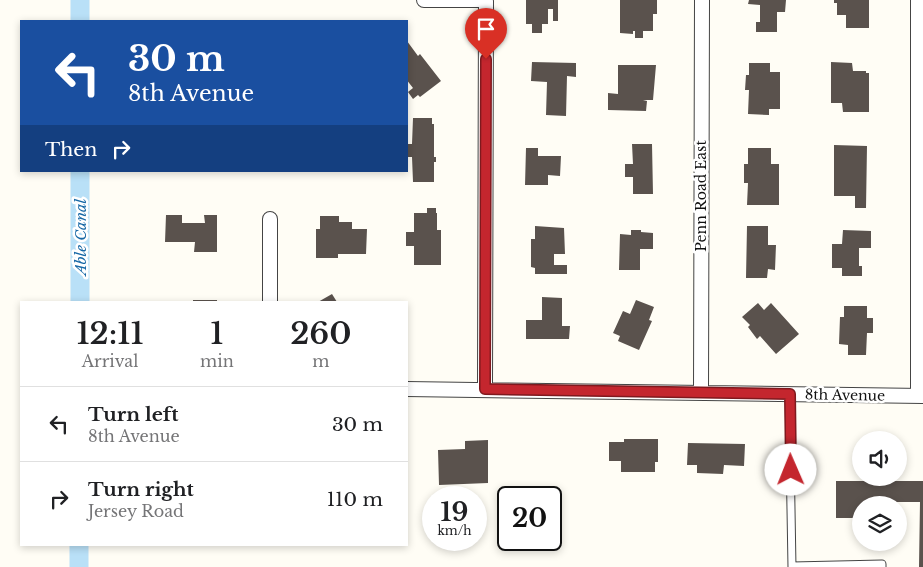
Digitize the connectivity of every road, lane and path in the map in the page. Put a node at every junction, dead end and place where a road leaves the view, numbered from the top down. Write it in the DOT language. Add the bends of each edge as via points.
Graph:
graph roads {
  1 [pos="424,0"];
  2 [pos="486,0"];
  3 [pos="702,0"];
  4 [pos="918,0"];
  5 [pos="270,219"];
  6 [pos="270,301"];
  7 [pos="408,389"];
  8 [pos="485,389"];
  9 [pos="701,393"];
  10 [pos="790,394"];
  11 [pos="921,396"];
  12 [pos="792,567"];
  13 [pos="882,567"];
  1 -- 2 [label="street"];
  2 -- 8 [label="street"];
  3 -- 9 [label="street, Penn Road East"];
  4 -- 11 [label="street"];
  5 -- 6 [label="street"];
  7 -- 8 [label="street, 8th Avenue"];
  8 -- 9 [label="street, 8th Avenue"];
  9 -- 10 [label="street, 8th Avenue"];
  10 -- 11 [label="street, 8th Avenue"];
  10 -- 12 [label="lane"];
  12 -- 13 [label="lane" via="882,564"];
}
